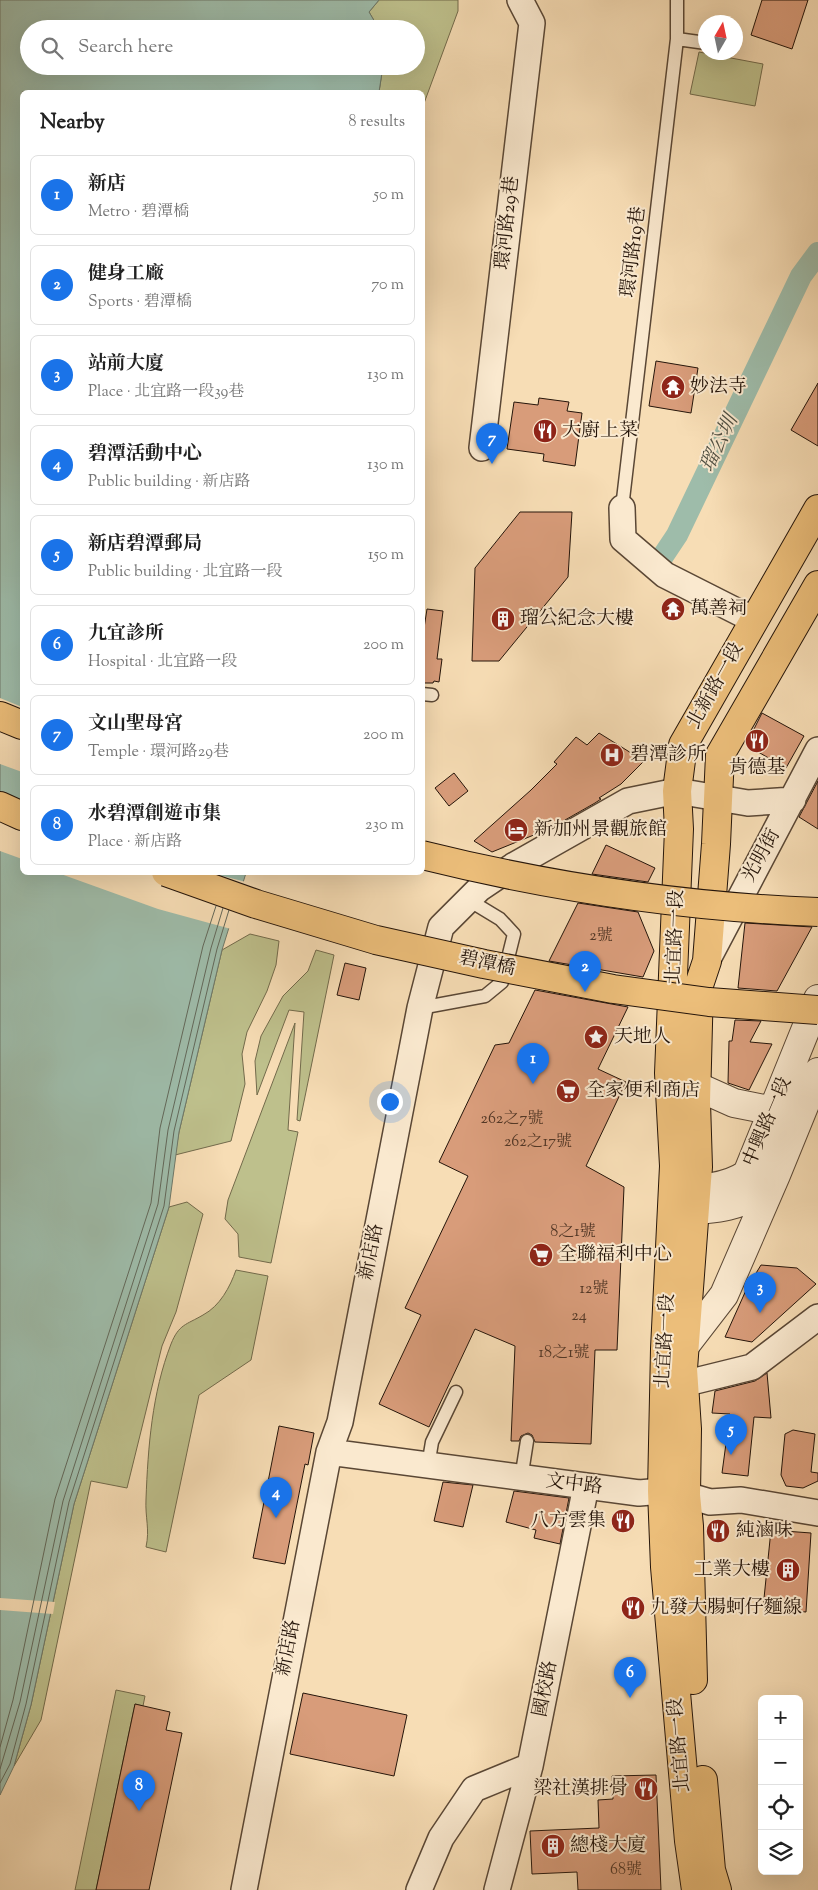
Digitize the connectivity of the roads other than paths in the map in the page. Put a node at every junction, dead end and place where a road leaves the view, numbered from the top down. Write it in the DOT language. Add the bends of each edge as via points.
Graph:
graph roads {
  1 [pos="520,0"];
  2 [pos="677,0"];
  3 [pos="677,39"];
  4 [pos="698,42"];
  5 [pos="482,448"];
  6 [pos="622,508"];
  7 [pos="818,509"];
  8 [pos="818,585"];
  9 [pos="754,620"];
  10 [pos="0,716"];
  11 [pos="20,724"];
  12 [pos="818,750"];
  13 [pos="677,792"];
  14 [pos="718,799"];
  15 [pos="792,800"];
  16 [pos="0,806"];
  17 [pos="20,815"];
  18 [pos="425,856"];
  19 [pos="174,875"];
  20 [pos="467,899"];
  21 [pos="818,912"];
  22 [pos="707,962"];
  23 [pos="420,1008"];
  24 [pos="817,1010"];
  25 [pos="818,1072"];
  26 [pos="696,1086"];
  27 [pos="774,1111"];
  28 [pos="776,1175"];
  29 [pos="684,1200"];
  30 [pos="818,1317"];
  31 [pos="687,1343"];
  32 [pos="683,1384"];
  33 [pos="456,1392"];
  34 [pos="526,1441"];
  35 [pos="329,1452"];
  36 [pos="428,1466"];
  37 [pos="521,1478"];
  38 [pos="586,1486"];
  39 [pos="674,1493"];
  40 [pos="818,1513"];
  41 [pos="530,1766"];
  42 [pos="244,1890"];
  43 [pos="419,1890"];
  44 [pos="497,1890"];
  45 [pos="696,1890"];
  46 [pos="717,1890"];
  1 -- 5 [label="street, 環河路29巷" via="532,23"];
  2 -- 3 [label="lane, 環河路19巷"];
  3 -- 4 [label="lane"];
  3 -- 6 [label="lane, 環河路19巷"];
  6 -- 9 [label="street" via="623,539 657,568"];
  7 -- 9 [label="main road, 北新路一段"];
  8 -- 14 [label="main road, 北新路一段" via="720,755"];
  9 -- 13 [label="main road, 北新路一段" via="683,745"];
  10 -- 11 [label="main road"];
  12 -- 15 [label="street, 光明街"];
  13 -- 14 [label="street, 新店路"];
  13 -- 20 [label="street, 新店路" via="628,801 513,866"];
  13 -- 29 [label="main road, 北宜路一段" via="679,838 669,1073 674,1166"];
  14 -- 15 [label="street, 新店路" via="748,803"];
  14 -- 22 [label="main road, 北宜路一段"];
  15 -- 22 [label="street, 光明街"];
  16 -- 17 [label="main road"];
  18 -- 21 [label="main road, bridge" via="489,871 663,900"];
  19 -- 24 [label="main road, 碧潭橋, bridge" via="256,904 376,940 484,964 613,989 709,1002"];
  20 -- 23 [label="street, 新店路" via="441,927"];
  20 -- 23 [label="lane" via="500,919 514,934 502,982 485,996"];
  22 -- 26 [label="main road, 北宜路一段" via="699,985"];
  23 -- 35 [label="street, 新店路" via="340,1422"];
  24 -- 27 [label="street, 中興路一段"];
  25 -- 28 [label="street, 中興路一段"];
  26 -- 27 [label="street" via="734,1103"];
  26 -- 29 [label="main road, 北宜路一段" via="698,1167"];
  27 -- 29 [label="street, 中興路一段" via="747,1174"];
  28 -- 29 [label="street, 中興路一段" via="763,1190 745,1202 718,1209"];
  28 -- 31 [label="street, 中興路一段" via="724,1295"];
  29 -- 31 [label="main road, 北宜路一段"];
  29 -- 39 [label="main road, 北宜路一段" via="664,1358"];
  30 -- 32 [label="street" via="752,1368"];
  31 -- 32 [label="main road, 北宜路一段"];
  32 -- 39 [label="main road, 北宜路一段" via="687,1429"];
  33 -- 36 [label="lane" via="432,1442"];
  34 -- 37 [label="lane"];
  35 -- 36 [label="street, 文中路"];
  35 -- 42 [label="street, 新店路"];
  36 -- 37 [label="street, 文中路"];
  37 -- 38 [label="street, 文中路"];
  38 -- 39 [label="street, 文中路" via="639,1493"];
  38 -- 41 [label="street, 國校路"];
  39 -- 40 [label="street, 文中路" via="710,1502 741,1500"];
  39 -- 45 [label="main road, 北宜路一段" via="665,1567"];
  39 -- 46 [label="main road, 北宜路一段" via="689,1526 691,1660 711,1870"];
  41 -- 43 [label="street" via="474,1789 441,1838"];
  41 -- 44 [label="street, 國校路"];
}
